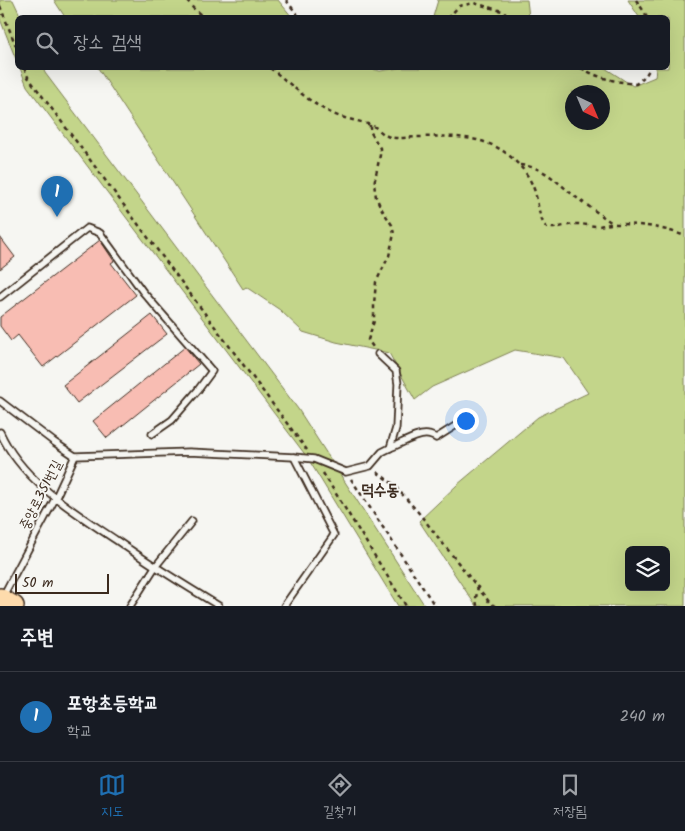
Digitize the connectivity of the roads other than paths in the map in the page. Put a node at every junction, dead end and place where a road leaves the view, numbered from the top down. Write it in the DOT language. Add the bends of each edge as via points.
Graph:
graph roads {
  1 [pos="0,297"];
  2 [pos="378,354"];
  3 [pos="0,401"];
  4 [pos="455,426"];
  5 [pos="0,432"];
  6 [pos="152,434"];
  7 [pos="390,448"];
  8 [pos="75,456"];
  9 [pos="294,457"];
  10 [pos="56,497"];
  11 [pos="192,521"];
  12 [pos="155,567"];
  13 [pos="5,601"];
  14 [pos="130,606"];
  15 [pos="218,606"];
  16 [pos="284,606"];
  1 -- 6 [label="lane" via="87,228 100,233 143,292 212,371 172,420"];
  2 -- 7 [label="lane" via="396,371 398,384 396,428"];
  3 -- 8 [label="lane"];
  4 -- 7 [label="lane" via="436,438 427,434"];
  5 -- 10 [label="lane" via="5,444 28,473"];
  7 -- 9 [label="lane" via="370,466 346,472 314,460"];
  8 -- 9 [label="lane" via="189,452"];
  8 -- 10 [label="lane, 중앙로351번길"];
  9 -- 16 [label="lane" via="334,535"];
  10 -- 12 [label="lane"];
  10 -- 13 [label="lane, 중앙로351번길"];
  11 -- 12 [label="lane"];
  12 -- 14 [label="lane"];
  12 -- 15 [label="lane"];
}
